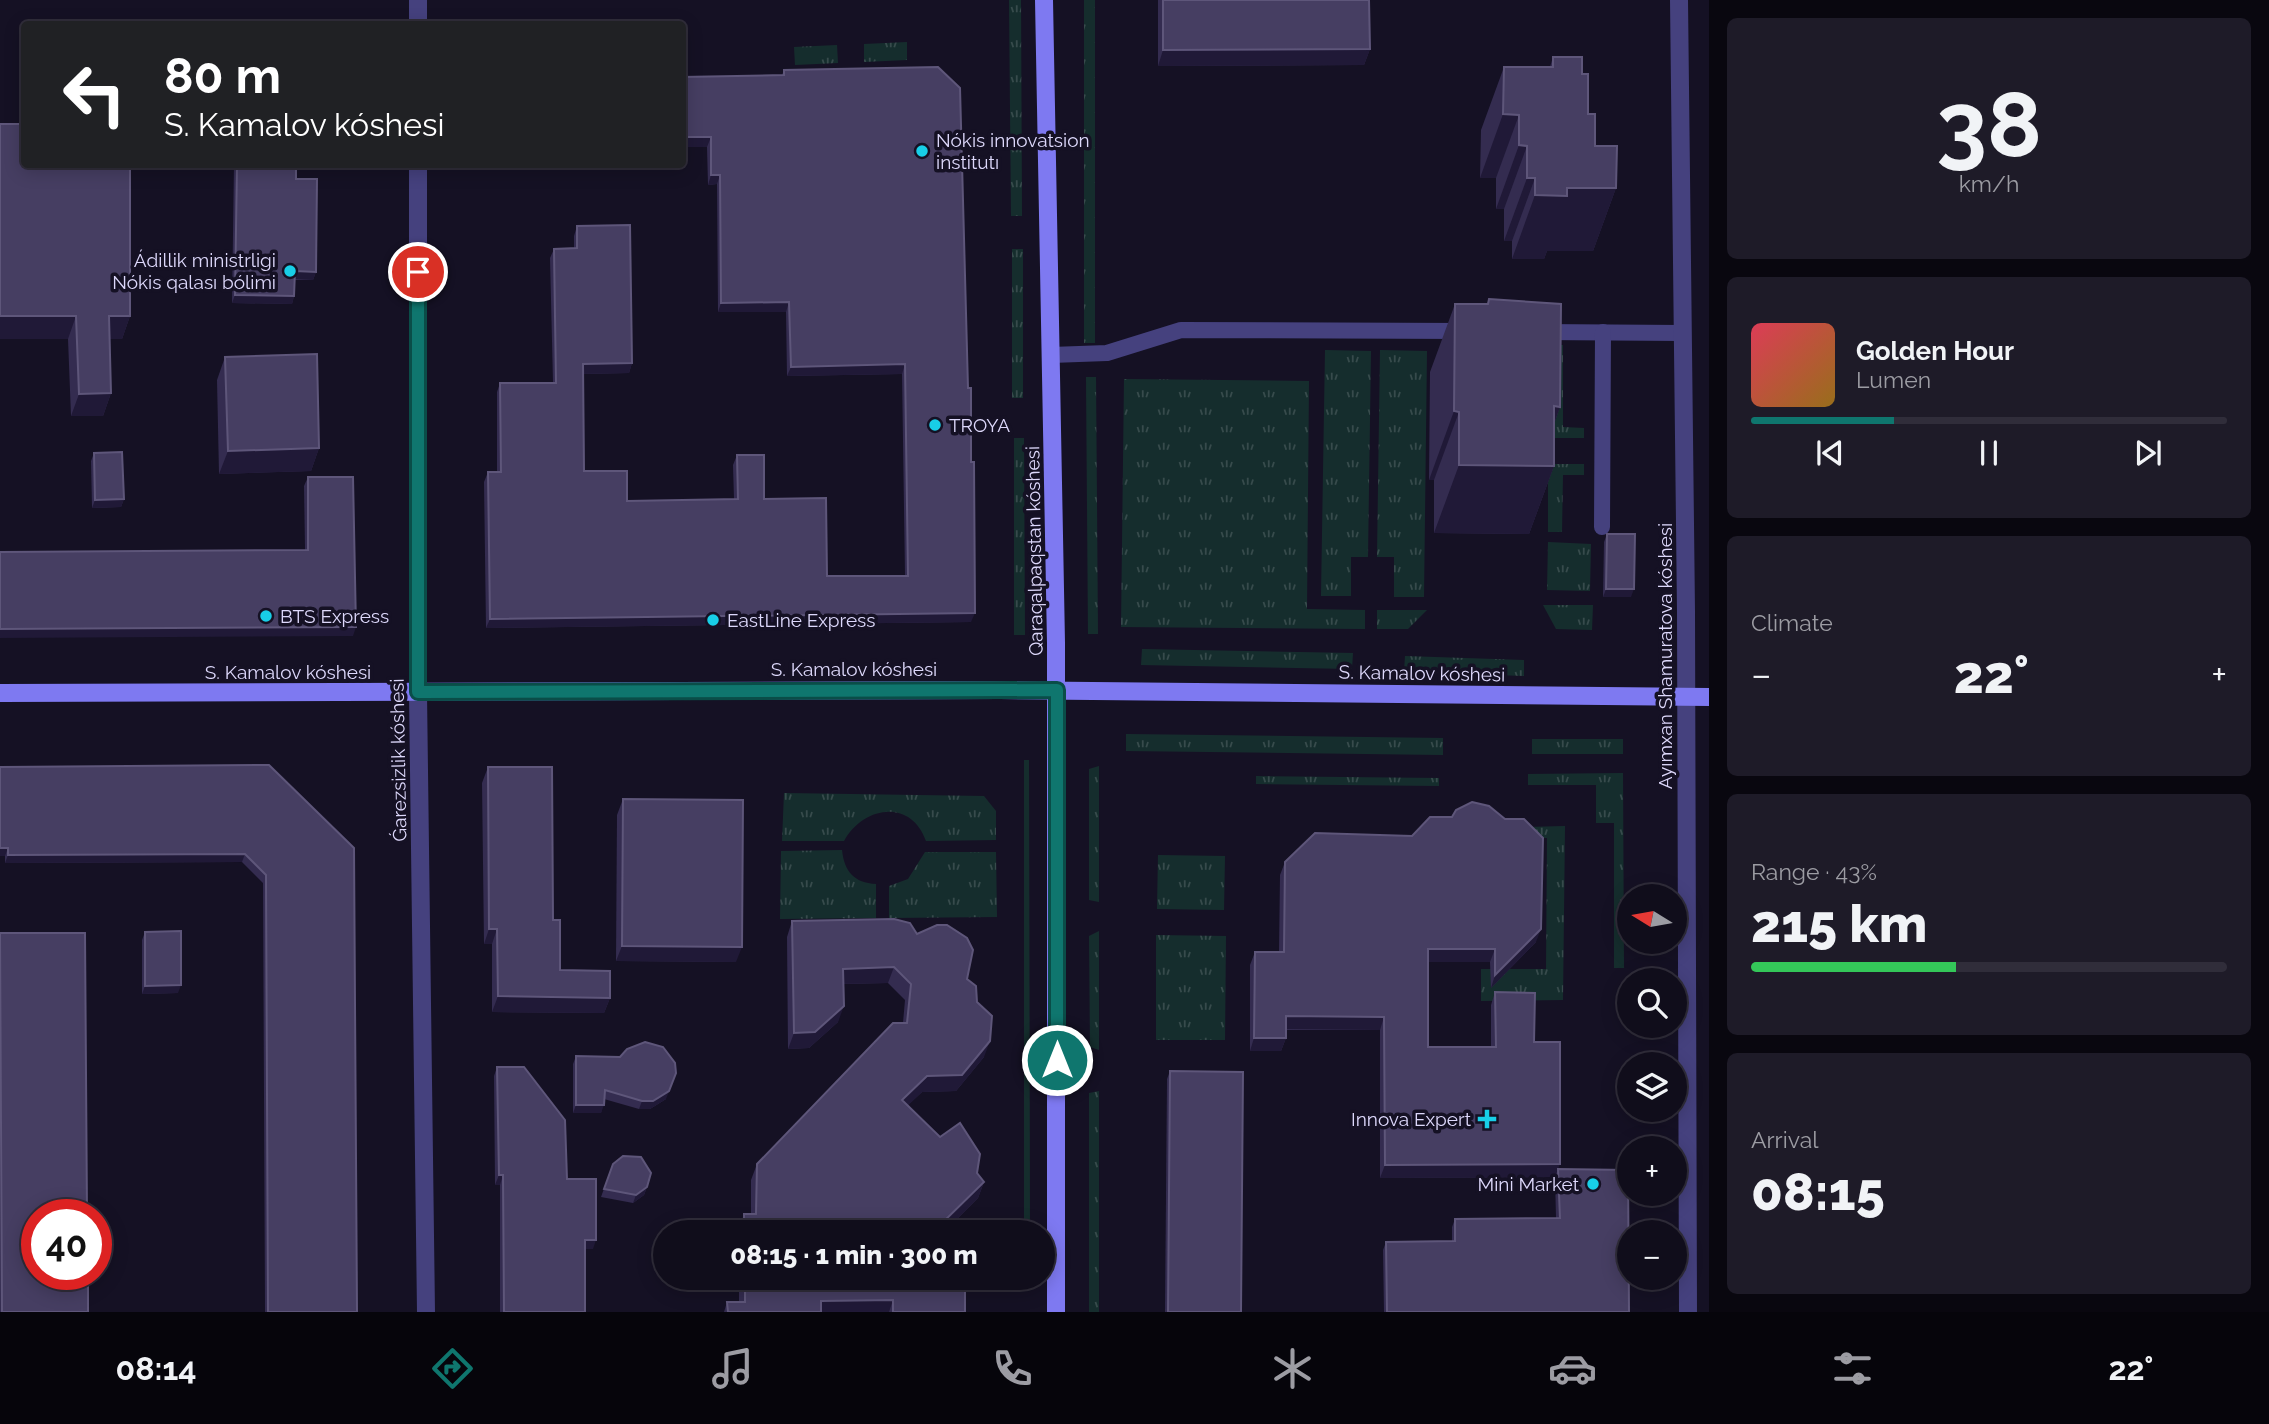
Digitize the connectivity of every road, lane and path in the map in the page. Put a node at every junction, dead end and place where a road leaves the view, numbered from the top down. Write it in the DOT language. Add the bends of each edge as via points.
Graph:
graph roads {
  1 [pos="418,0"];
  2 [pos="1044,0"];
  3 [pos="1679,0"];
  4 [pos="418,21"];
  5 [pos="418,168"];
  6 [pos="1478,331"];
  7 [pos="1519,331"];
  8 [pos="1603,332"];
  9 [pos="1683,333"];
  10 [pos="1051,355"];
  11 [pos="1602,527"];
  12 [pos="1057,690"];
  13 [pos="418,692"];
  14 [pos="0,693"];
  15 [pos="1686,697"];
  16 [pos="1709,697"];
  17 [pos="426,1312"];
  18 [pos="1056,1312"];
  19 [pos="1688,1312"];
  1 -- 4 [label="street"];
  2 -- 10 [label="street, Qaraqalpaqstan kóshesi"];
  3 -- 9 [label="street, Ayımxan Shamuratova kóshesi"];
  5 -- 13 [label="street, Ǵarezsizlik kóshesi"];
  6 -- 10 [label="lane" via="1181,330 1107,353"];
  7 -- 8 [label="lane"];
  8 -- 9 [label="lane"];
  8 -- 11 [label="lane"];
  9 -- 15 [label="street, Ayımxan Shamuratova kóshesi"];
  10 -- 12 [label="street, Qaraqalpaqstan kóshesi"];
  12 -- 13 [label="street, S. Kamalov kóshesi"];
  12 -- 15 [label="street, S. Kamalov kóshesi"];
  12 -- 18 [label="street, Qaraqalpaqstan kóshesi"];
  13 -- 14 [label="street, S. Kamalov kóshesi"];
  13 -- 17 [label="street, Ǵarezsizlik kóshesi"];
  15 -- 16 [label="street, S. Kamalov kóshesi"];
  15 -- 19 [label="street, Ayımxan Shamuratova kóshesi"];
}
